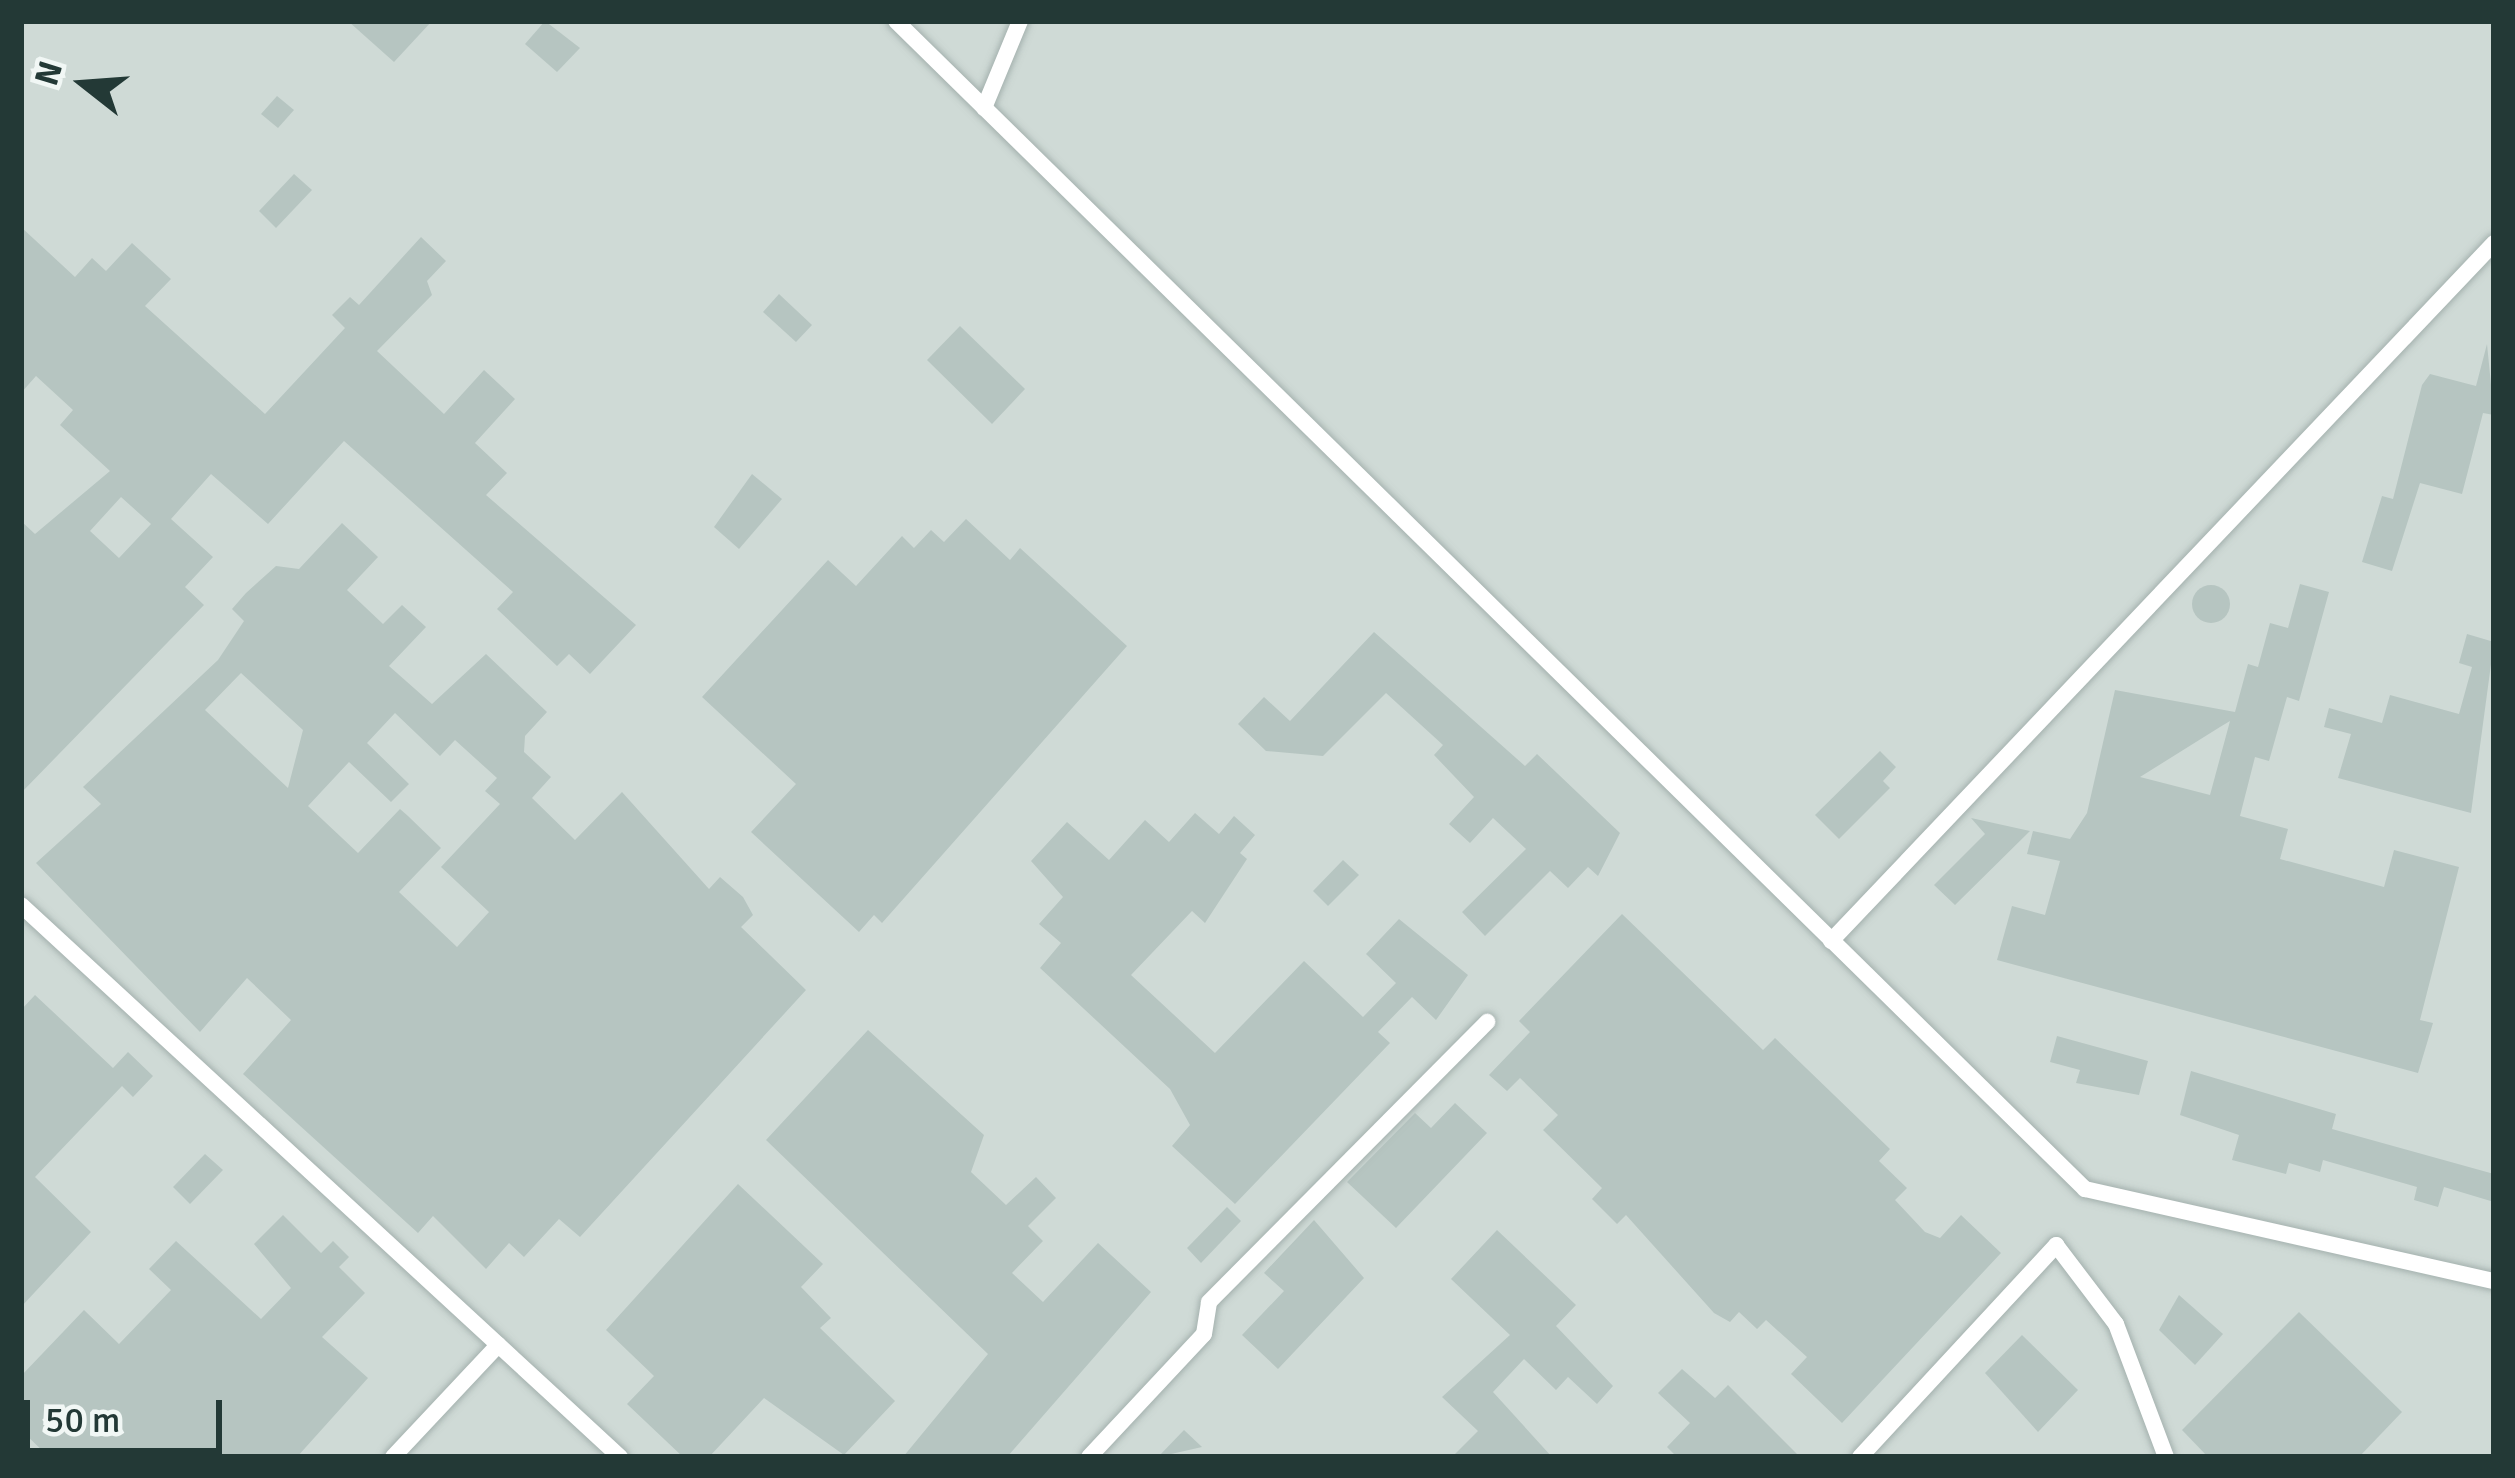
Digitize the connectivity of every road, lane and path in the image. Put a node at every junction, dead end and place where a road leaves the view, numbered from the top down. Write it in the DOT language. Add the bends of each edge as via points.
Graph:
graph roads {
  1 [pos="896,21"];
  2 [pos="1020,21"];
  3 [pos="984,108"];
  4 [pos="2494,243"];
  5 [pos="21,905"];
  6 [pos="1831,941"];
  7 [pos="1487,1022"];
  8 [pos="2494,1281"];
  9 [pos="498,1345"];
  10 [pos="393,1457"];
  11 [pos="620,1457"];
  12 [pos="1089,1457"];
  13 [pos="1860,1457"];
  14 [pos="2166,1457"];
  1 -- 3 [label="lane"];
  2 -- 3 [label="lane"];
  3 -- 6 [label="lane"];
  4 -- 6 [label="lane"];
  5 -- 9 [label="lane"];
  6 -- 8 [label="lane" via="2085,1189"];
  7 -- 12 [label="lane" via="1209,1302 1204,1334"];
  9 -- 10 [label="lane"];
  9 -- 11 [label="lane"];
  13 -- 14 [label="lane" via="2056,1245 2116,1324"];
}
